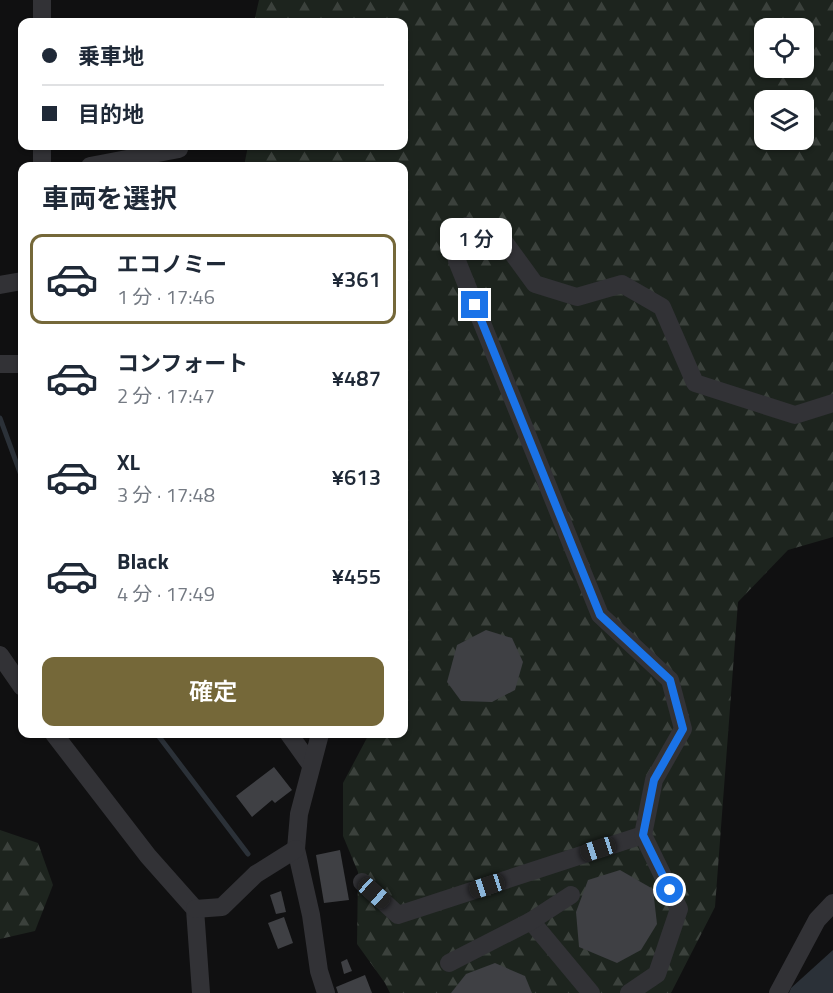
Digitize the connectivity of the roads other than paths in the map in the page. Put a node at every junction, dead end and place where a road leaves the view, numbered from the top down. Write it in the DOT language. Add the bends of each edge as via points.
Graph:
graph roads {
  1 [pos="42,0"];
  2 [pos="42,18"];
  3 [pos="174,150"];
  4 [pos="111,162"];
  5 [pos="18,282"];
  6 [pos="0,285"];
  7 [pos="0,364"];
  8 [pos="18,364"];
  9 [pos="833,403"];
  10 [pos="0,655"];
  11 [pos="18,681"];
  12 [pos="57,738"];
  13 [pos="293,738"];
  14 [pos="319,738"];
  15 [pos="311,765"];
  16 [pos="643,835"];
  17 [pos="296,849"];
  18 [pos="362,882"];
  19 [pos="571,895"];
  20 [pos="833,903"];
  21 [pos="195,909"];
  22 [pos="531,921"];
  23 [pos="449,963"];
  24 [pos="201,993"];
  25 [pos="326,993"];
  26 [pos="591,993"];
  27 [pos="629,993"];
  28 [pos="778,993"];
  1 -- 2 [label="lane"];
  3 -- 4 [label="lane"];
  5 -- 6 [label="lane"];
  7 -- 8 [label="lane"];
  9 -- 16 [label="lane" via="795,415 694,383 662,307 622,284 577,297 535,284 497,232 467,226 457,261 600,615 670,680 683,729 654,780"];
  10 -- 11 [label="lane"];
  12 -- 21 [label="lane" via="148,856"];
  13 -- 15 [label="lane"];
  14 -- 15 [label="lane"];
  15 -- 17 [label="lane" via="299,814"];
  16 -- 18 [label="lane" via="398,915"];
  16 -- 27 [label="lane" via="679,909 657,974"];
  17 -- 21 [label="lane" via="256,874 222,908"];
  17 -- 25 [label="lane"];
  19 -- 22 [label="lane"];
  20 -- 28 [label="lane" via="818,920"];
  21 -- 24 [label="lane"];
  22 -- 23 [label="lane"];
  22 -- 26 [label="lane"];
}
